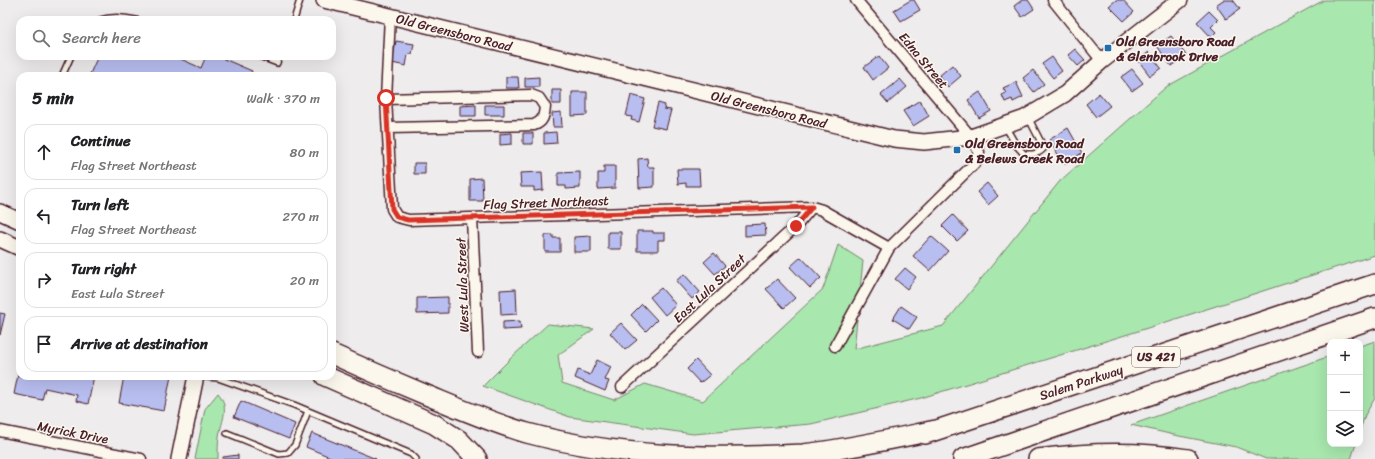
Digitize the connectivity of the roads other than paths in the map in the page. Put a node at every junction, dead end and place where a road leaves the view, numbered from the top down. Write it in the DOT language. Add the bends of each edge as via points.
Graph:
graph roads {
  1 [pos="300,0"];
  2 [pos="324,0"];
  3 [pos="856,0"];
  4 [pos="1053,0"];
  5 [pos="1180,0"];
  6 [pos="295,16"];
  7 [pos="390,16"];
  8 [pos="69,60"];
  9 [pos="269,60"];
  10 [pos="278,60"];
  11 [pos="1102,61"];
  12 [pos="64,72"];
  13 [pos="386,98"];
  14 [pos="1028,116"];
  15 [pos="1005,125"];
  16 [pos="388,128"];
  17 [pos="971,137"];
  18 [pos="812,207"];
  19 [pos="0,212"];
  20 [pos="472,218"];
  21 [pos="16,219"];
  22 [pos="0,239"];
  23 [pos="16,246"];
  24 [pos="889,248"];
  25 [pos="1375,284"];
  26 [pos="1375,318"];
  27 [pos="835,346"];
  28 [pos="478,352"];
  29 [pos="336,356"];
  30 [pos="195,380"];
  31 [pos="223,380"];
  32 [pos="335,380"];
  33 [pos="622,387"];
  34 [pos="308,411"];
  35 [pos="936,430"];
  36 [pos="0,431"];
  37 [pos="227,433"];
  38 [pos="141,459"];
  39 [pos="179,459"];
  40 [pos="416,459"];
  41 [pos="477,459"];
  42 [pos="857,459"];
  43 [pos="963,459"];
  44 [pos="1038,459"];
  45 [pos="1188,459"];
  1 -- 6 [label="lane"];
  2 -- 7 [label="street, Old Greensboro Road"];
  3 -- 17 [label="street, Edna Street"];
  4 -- 11 [label="street"];
  5 -- 11 [label="street, Old Greensboro Road"];
  7 -- 13 [label="street, Flag Street Northeast"];
  7 -- 17 [label="street, Old Greensboro Road" via="894,139 924,142"];
  8 -- 12 [label="lane"];
  9 -- 10 [label="lane" via="277,63"];
  11 -- 14 [label="street, Old Greensboro Road" via="1065,94"];
  13 -- 16 [label="street, Flag Street Northeast"];
  13 -- 16 [label="street" via="531,95 539,98 545,107 544,118 534,125"];
  14 -- 15 [label="street, Old Greensboro Road"];
  14 -- 15 [label="lane" via="1044,148 1034,154 1024,154"];
  15 -- 17 [label="street, Old Greensboro Road"];
  16 -- 20 [label="street, Flag Street Northeast" via="392,209 397,217 408,220"];
  17 -- 24 [label="street" via="978,152 976,162"];
  18 -- 20 [label="street, Flag Street Northeast"];
  18 -- 24 [label="street, Flag Street Northeast" via="822,210"];
  18 -- 33 [label="street, East Lula Street" via="796,226"];
  19 -- 21 [label="street"];
  20 -- 28 [label="street, West Lula Street"];
  22 -- 23 [label="street"];
  24 -- 27 [label="street"];
  25 -- 35 [label="highway, Salem Parkway / US 421"];
  26 -- 43 [label="highway, US 421"];
  29 -- 35 [label="highway" via="455,407 526,432 562,442 635,454 704,458 770,457 836,450"];
  30 -- 39 [label="street"];
  31 -- 34 [label="lane"];
  32 -- 41 [label="highway" via="434,424 459,440"];
  34 -- 37 [label="lane" via="295,445 288,453 279,454"];
  34 -- 40 [label="lane" via="411,454"];
  35 -- 42 [label="highway, Salem Parkway / US 421"];
  36 -- 38 [label="street, Myrick Drive"];
  44 -- 45 [label="highway" via="1106,453"];
}
